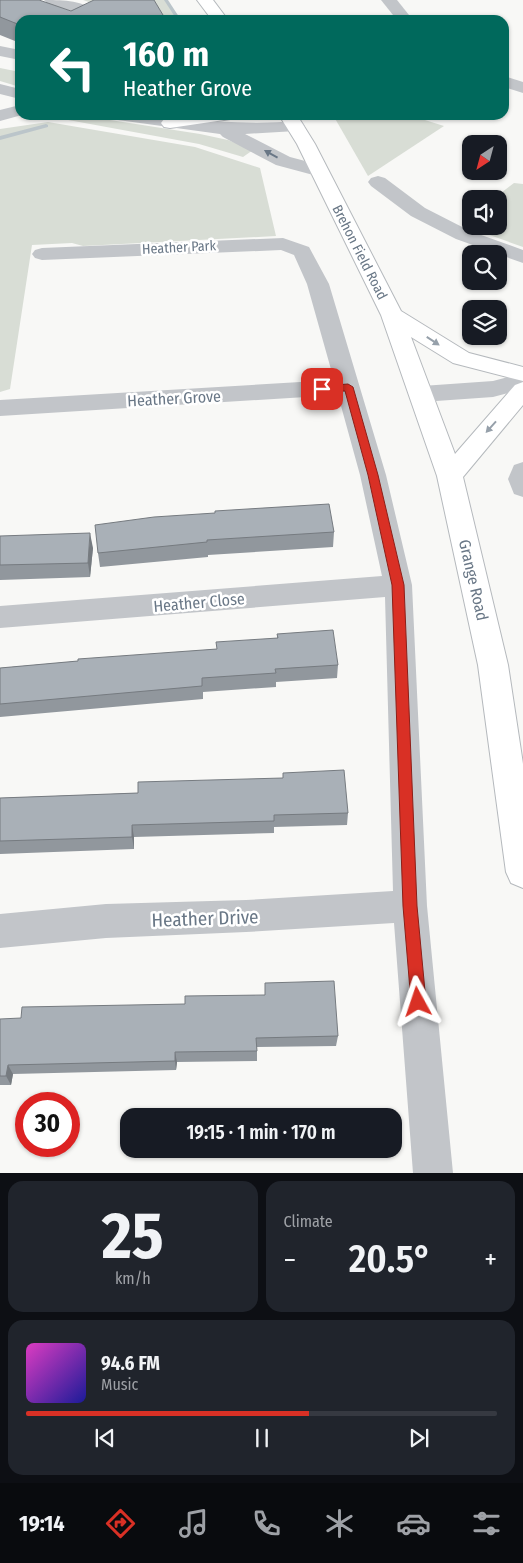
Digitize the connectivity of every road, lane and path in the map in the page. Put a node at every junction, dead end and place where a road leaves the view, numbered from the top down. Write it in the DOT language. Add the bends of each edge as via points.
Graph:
graph roads {
  1 [pos="52,0"];
  2 [pos="206,0"];
  3 [pos="389,0"];
  4 [pos="84,10"];
  5 [pos="216,15"];
  6 [pos="401,15"];
  7 [pos="0,51"];
  8 [pos="15,54"];
  9 [pos="509,83"];
  10 [pos="523,88"];
  11 [pos="0,89"];
  12 [pos="15,93"];
  13 [pos="15,112"];
  14 [pos="0,116"];
  15 [pos="150,120"];
  16 [pos="292,121"];
  17 [pos="223,122"];
  18 [pos="317,170"];
  19 [pos="378,182"];
  20 [pos="42,254"];
  21 [pos="523,257"];
  22 [pos="392,315"];
  23 [pos="523,374"];
  24 [pos="523,381"];
  25 [pos="348,387"];
  26 [pos="523,390"];
  27 [pos="422,394"];
  28 [pos="0,408"];
  29 [pos="523,472"];
  30 [pos="450,476"];
  31 [pos="523,488"];
  32 [pos="398,585"];
  33 [pos="0,617"];
  34 [pos="523,872"];
  35 [pos="410,906"];
  36 [pos="0,931"];
  37 [pos="433,1173"];
  1 -- 4 [label="street"];
  2 -- 5 [label="main road"];
  3 -- 6 [label="street"];
  7 -- 8 [label="street"];
  9 -- 10 [label="street"];
  11 -- 12 [label="street"];
  13 -- 14 [label="street"];
  15 -- 17 [label="street"];
  16 -- 17 [label="street" via="258,131"];
  16 -- 18 [label="main road, Brehon Field Road"];
  18 -- 17 [label="street, one-way" via="283,160"];
  18 -- 22 [label="main road, Brehon Field Road"];
  19 -- 21 [label="street" via="418,212 463,236"];
  20 -- 25 [label="street, Heather Park" via="284,244 302,251 318,284"];
  22 -- 23 [label="main road, one-way" via="461,358"];
  22 -- 27 [label="main road, Brehon Field Road"];
  24 -- 27 [label="street" via="493,390"];
  25 -- 28 [label="street, Heather Grove"];
  25 -- 32 [label="street" via="373,475"];
  26 -- 30 [label="main road, one-way"];
  27 -- 30 [label="main road, Grange Road"];
  29 -- 31 [label="street" via="520,479"];
  30 -- 34 [label="main road, Grange Road" via="493,665"];
  32 -- 33 [label="street, Heather Close"];
  32 -- 35 [label="street"];
  35 -- 36 [label="street, Heather Drive" via="106,921"];
  35 -- 37 [label="street"];
}
